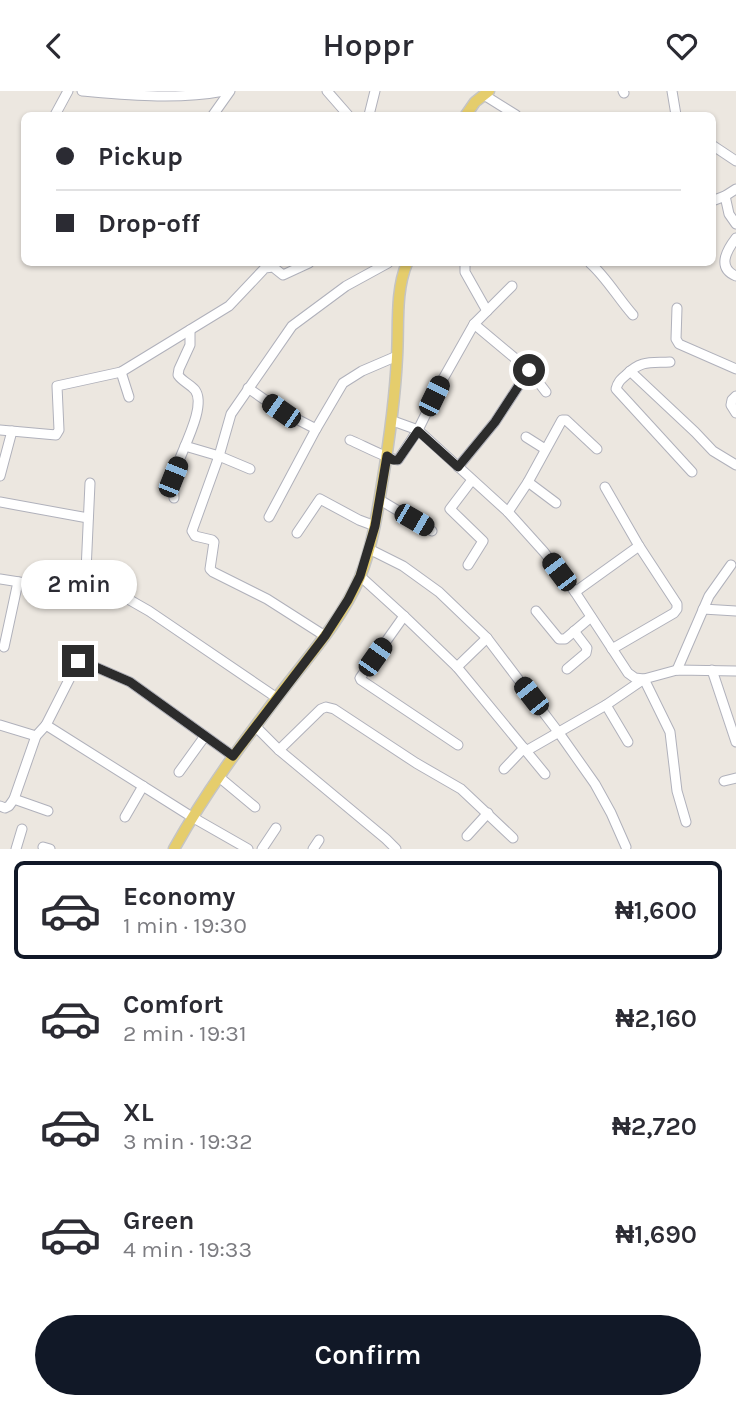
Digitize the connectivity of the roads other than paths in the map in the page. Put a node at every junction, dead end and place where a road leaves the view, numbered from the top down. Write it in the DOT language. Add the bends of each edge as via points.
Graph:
graph roads {
  1 [pos="68,91"];
  2 [pos="82,91"];
  3 [pos="224,91"];
  4 [pos="230,91"];
  5 [pos="327,91"];
  6 [pos="375,91"];
  7 [pos="672,91"];
  8 [pos="99,92"];
  9 [pos="486,93"];
  10 [pos="57,112"];
  11 [pos="215,112"];
  12 [pos="345,112"];
  13 [pos="370,112"];
  14 [pos="468,112"];
  15 [pos="512,112"];
  16 [pos="676,112"];
  17 [pos="716,148"];
  18 [pos="736,161"];
  19 [pos="736,189"];
  20 [pos="717,197"];
  21 [pos="736,224"];
  22 [pos="736,238"];
  23 [pos="302,266"];
  24 [pos="383,266"];
  25 [pos="403,266"];
  26 [pos="465,266"];
  27 [pos="598,266"];
  28 [pos="736,276"];
  29 [pos="512,286"];
  30 [pos="677,308"];
  31 [pos="487,310"];
  32 [pos="633,315"];
  33 [pos="474,324"];
  34 [pos="190,330"];
  35 [pos="397,356"];
  36 [pos="670,362"];
  37 [pos="736,369"];
  38 [pos="529,370"];
  39 [pos="630,371"];
  40 [pos="121,372"];
  41 [pos="248,388"];
  42 [pos="546,392"];
  43 [pos="736,396"];
  44 [pos="129,397"];
  45 [pos="736,413"];
  46 [pos="393,421"];
  47 [pos="316,429"];
  48 [pos="0,430"];
  49 [pos="12,431"];
  50 [pos="418,431"];
  51 [pos="526,437"];
  52 [pos="350,440"];
  53 [pos="185,446"];
  54 [pos="545,449"];
  55 [pos="597,449"];
  56 [pos="219,456"];
  57 [pos="387,456"];
  58 [pos="736,465"];
  59 [pos="458,467"];
  60 [pos="250,469"];
  61 [pos="692,472"];
  62 [pos="0,476"];
  63 [pos="472,480"];
  64 [pos="528,482"];
  65 [pos="90,483"];
  66 [pos="605,487"];
  67 [pos="174,498"];
  68 [pos="380,500"];
  69 [pos="0,502"];
  70 [pos="556,503"];
  71 [pos="508,512"];
  72 [pos="269,517"];
  73 [pos="88,518"];
  74 [pos="375,526"];
  75 [pos="432,531"];
  76 [pos="297,533"];
  77 [pos="639,545"];
  78 [pos="369,549"];
  79 [pos="468,565"];
  80 [pos="731,565"];
  81 [pos="736,575"];
  82 [pos="360,576"];
  83 [pos="721,578"];
  84 [pos="0,579"];
  85 [pos="18,582"];
  86 [pos="575,592"];
  87 [pos="85,593"];
  88 [pos="703,610"];
  89 [pos="536,611"];
  90 [pos="736,611"];
  91 [pos="404,616"];
  92 [pos="591,617"];
  93 [pos="574,631"];
  94 [pos="325,636"];
  95 [pos="487,638"];
  96 [pos="4,647"];
  97 [pos="612,649"];
  98 [pos="457,667"];
  99 [pos="567,669"];
  100 [pos="677,670"];
  101 [pos="712,670"];
  102 [pos="736,671"];
  103 [pos="644,679"];
  104 [pos="277,698"];
  105 [pos="606,705"];
  106 [pos="0,725"];
  107 [pos="46,725"];
  108 [pos="256,727"];
  109 [pos="559,733"];
  110 [pos="36,736"];
  111 [pos="205,736"];
  112 [pos="735,739"];
  113 [pos="628,742"];
  114 [pos="458,745"];
  115 [pos="279,750"];
  116 [pos="525,750"];
  117 [pos="233,756"];
  118 [pos="504,769"];
  119 [pos="179,772"];
  120 [pos="545,774"];
  121 [pos="219,777"];
  122 [pos="736,778"];
  123 [pos="724,781"];
  124 [pos="143,786"];
  125 [pos="14,799"];
  126 [pos="0,806"];
  127 [pos="255,807"];
  128 [pos="48,811"];
  129 [pos="488,813"];
  130 [pos="125,817"];
  131 [pos="192,817"];
  132 [pos="687,822"];
  133 [pos="276,828"];
  134 [pos="22,829"];
  135 [pos="467,836"];
  136 [pos="513,838"];
  137 [pos="319,840"];
  138 [pos="626,847"];
  139 [pos="177,848"];
  140 [pos="16,849"];
  141 [pos="248,849"];
  142 [pos="262,849"];
  143 [pos="313,849"];
  144 [pos="396,849"];
  1 -- 10 [label="street"];
  2 -- 8 [label="street"];
  3 -- 8 [label="street" via="150,97"];
  4 -- 11 [label="street"];
  5 -- 12 [label="street"];
  6 -- 13 [label="street"];
  7 -- 16 [label="street"];
  9 -- 14 [label="main road"];
  9 -- 15 [label="street"];
  17 -- 18 [label="street"];
  19 -- 20 [label="street"];
  20 -- 21 [label="street"];
  22 -- 28 [label="street" via="724,263"];
  23 -- 34 [label="street" via="283,275 273,267 265,268 229,306"];
  24 -- 41 [label="street" via="346,286 292,326"];
  25 -- 35 [label="main road"];
  26 -- 31 [label="street"];
  27 -- 32 [label="street"];
  29 -- 31 [label="street"];
  30 -- 37 [label="street" via="679,344"];
  31 -- 33 [label="street"];
  33 -- 38 [label="street"];
  33 -- 50 [label="street"];
  34 -- 40 [label="street"];
  34 -- 53 [label="street" via="190,345 178,376 196,391 198,400"];
  35 -- 46 [label="main road"];
  35 -- 47 [label="street" via="343,383"];
  36 -- 39 [label="street" via="640,364"];
  38 -- 42 [label="street"];
  38 -- 59 [label="street"];
  39 -- 58 [label="street" via="713,451"];
  39 -- 61 [label="street" via="616,389"];
  40 -- 44 [label="street"];
  40 -- 49 [label="street" via="57,386 56,435"];
  41 -- 47 [label="street"];
  41 -- 56 [label="street" via="231,414"];
  43 -- 45 [label="street" via="731,404"];
  46 -- 50 [label="street"];
  46 -- 57 [label="main road"];
  47 -- 72 [label="street"];
  48 -- 49 [label="street"];
  49 -- 62 [label="street"];
  50 -- 57 [label="street" via="398,460"];
  50 -- 59 [label="street"];
  51 -- 54 [label="street"];
  52 -- 57 [label="street"];
  53 -- 56 [label="street"];
  53 -- 67 [label="street" via="173,477"];
  54 -- 55 [label="street" via="564,419"];
  54 -- 64 [label="street"];
  56 -- 60 [label="street"];
  56 -- 94 [label="street" via="192,531 214,542 210,569"];
  57 -- 68 [label="main road"];
  59 -- 63 [label="street"];
  63 -- 71 [label="street"];
  63 -- 79 [label="street" via="450,509 483,541"];
  64 -- 70 [label="street"];
  64 -- 71 [label="street"];
  65 -- 73 [label="street"];
  66 -- 77 [label="street"];
  68 -- 74 [label="main road"];
  68 -- 75 [label="street"];
  69 -- 73 [label="street"];
  71 -- 86 [label="street"];
  73 -- 87 [label="street"];
  74 -- 76 [label="street" via="320,499"];
  74 -- 78 [label="main road"];
  77 -- 86 [label="street"];
  77 -- 97 [label="street" via="677,609"];
  78 -- 82 [label="main road"];
  78 -- 95 [label="street" via="439,592"];
  80 -- 83 [label="street"];
  81 -- 83 [label="street"];
  82 -- 91 [label="street"];
  82 -- 94 [label="main road"];
  83 -- 88 [label="street"];
  84 -- 85 [label="street"];
  85 -- 87 [label="street"];
  85 -- 96 [label="street"];
  86 -- 92 [label="street"];
  87 -- 104 [label="street" via="128,599"];
  88 -- 90 [label="street"];
  88 -- 100 [label="street"];
  89 -- 93 [label="street" via="559,639"];
  91 -- 98 [label="street"];
  91 -- 114 [label="street" via="360,678"];
  92 -- 93 [label="street"];
  92 -- 97 [label="street"];
  93 -- 99 [label="street" via="587,648"];
  94 -- 104 [label="main road"];
  95 -- 98 [label="street"];
  95 -- 109 [label="street"];
  97 -- 103 [label="street" via="628,673"];
  98 -- 116 [label="street"];
  100 -- 101 [label="street"];
  100 -- 103 [label="street"];
  101 -- 102 [label="street"];
  101 -- 112 [label="street"];
  103 -- 105 [label="street"];
  103 -- 132 [label="street" via="670,732 677,791"];
  104 -- 108 [label="main road"];
  105 -- 109 [label="street"];
  105 -- 113 [label="street"];
  106 -- 110 [label="street"];
  107 -- 110 [label="street"];
  107 -- 111 [label="street" via="78,661 130,682"];
  107 -- 124 [label="street"];
  108 -- 115 [label="street"];
  108 -- 117 [label="main road"];
  109 -- 116 [label="street"];
  109 -- 138 [label="street" via="595,784"];
  110 -- 125 [label="street"];
  111 -- 117 [label="street"];
  111 -- 119 [label="street"];
  115 -- 129 [label="street" via="321,709 334,709 461,789"];
  115 -- 144 [label="street"];
  116 -- 118 [label="street"];
  116 -- 120 [label="street"];
  117 -- 121 [label="main road"];
  121 -- 127 [label="street"];
  121 -- 131 [label="main road"];
  122 -- 123 [label="street"];
  124 -- 130 [label="street"];
  124 -- 131 [label="street"];
  125 -- 126 [label="street" via="9,806"];
  125 -- 128 [label="street"];
  129 -- 135 [label="street"];
  129 -- 136 [label="street"];
  131 -- 139 [label="main road"];
  131 -- 141 [label="street"];
  133 -- 142 [label="street"];
  134 -- 140 [label="street"];
  137 -- 143 [label="street"];
}
